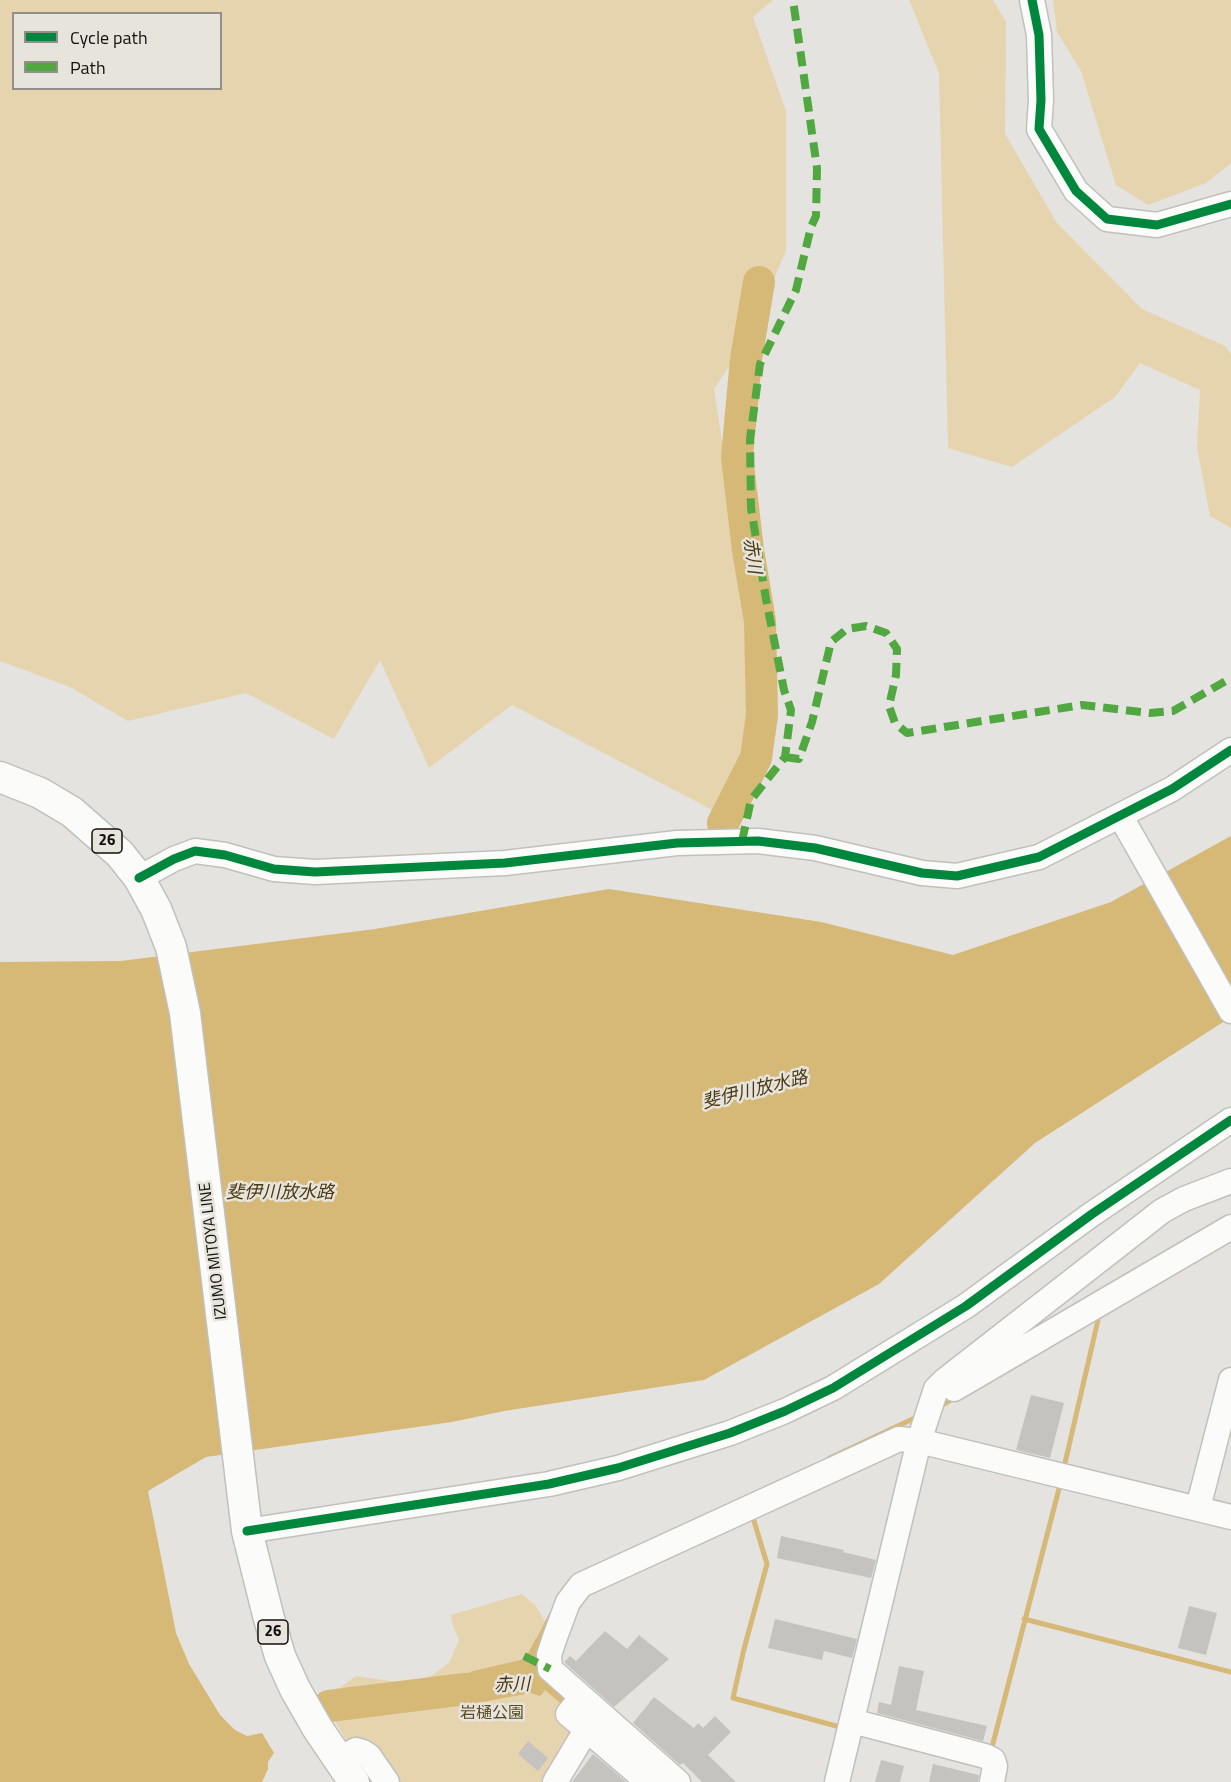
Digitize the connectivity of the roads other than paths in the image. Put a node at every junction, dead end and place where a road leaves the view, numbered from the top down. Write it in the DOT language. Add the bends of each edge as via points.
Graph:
graph roads {
  1 [pos="1032,0"];
  2 [pos="1231,204"];
  3 [pos="1231,750"];
  4 [pos="0,777"];
  5 [pos="1121,817"];
  6 [pos="138,878"];
  7 [pos="1231,1011"];
  8 [pos="1231,1120"];
  9 [pos="1231,1181"];
  10 [pos="1231,1227"];
  11 [pos="1231,1380"];
  12 [pos="929,1408"];
  13 [pos="920,1441"];
  14 [pos="1198,1508"];
  15 [pos="1231,1516"];
  16 [pos="248,1531"];
  17 [pos="579,1710"];
  18 [pos="852,1721"];
  19 [pos="346,1771"];
  20 [pos="648,1773"];
  21 [pos="387,1782"];
  22 [pos="555,1782"];
  23 [pos="678,1782"];
  24 [pos="837,1782"];
  25 [pos="992,1782"];
  1 -- 2 [label="street" via="1039,35 1039,129 1076,191 1107,219 1157,225"];
  3 -- 5 [label="street"];
  4 -- 6 [label="main road, IZUMO MITOYA LINE / 26" via="40,793 72,812 120,854"];
  5 -- 6 [label="street" via="1039,857 957,876 922,873 815,848 758,841 677,843 505,863 315,872 274,869 195,851"];
  5 -- 7 [label="street"];
  6 -- 16 [label="main road, IZUMO MITOYA LINE / 26" via="156,909 171,948 186,1013"];
  8 -- 16 [label="street" via="966,1306 833,1388 785,1411 730,1433 618,1468 549,1484"];
  9 -- 12 [label="street" via="1162,1211 944,1381 936,1389"];
  10 -- 12 [label="street"];
  11 -- 14 [label="street"];
  12 -- 13 [label="street"];
  13 -- 14 [label="street"];
  13 -- 17 [label="street" via="891,1442 581,1585 546,1632 550,1669"];
  13 -- 18 [label="street"];
  14 -- 15 [label="street"];
  16 -- 19 [label="main road, IZUMO MITOYA LINE / 26" via="280,1656 295,1689"];
  17 -- 20 [label="street"];
  17 -- 22 [label="street" via="582,1738"];
  18 -- 24 [label="street"];
  18 -- 25 [label="street" via="985,1756 995,1766"];
  19 -- 21 [label="street" via="357,1750 369,1756"];
  20 -- 23 [label="street"];
}
